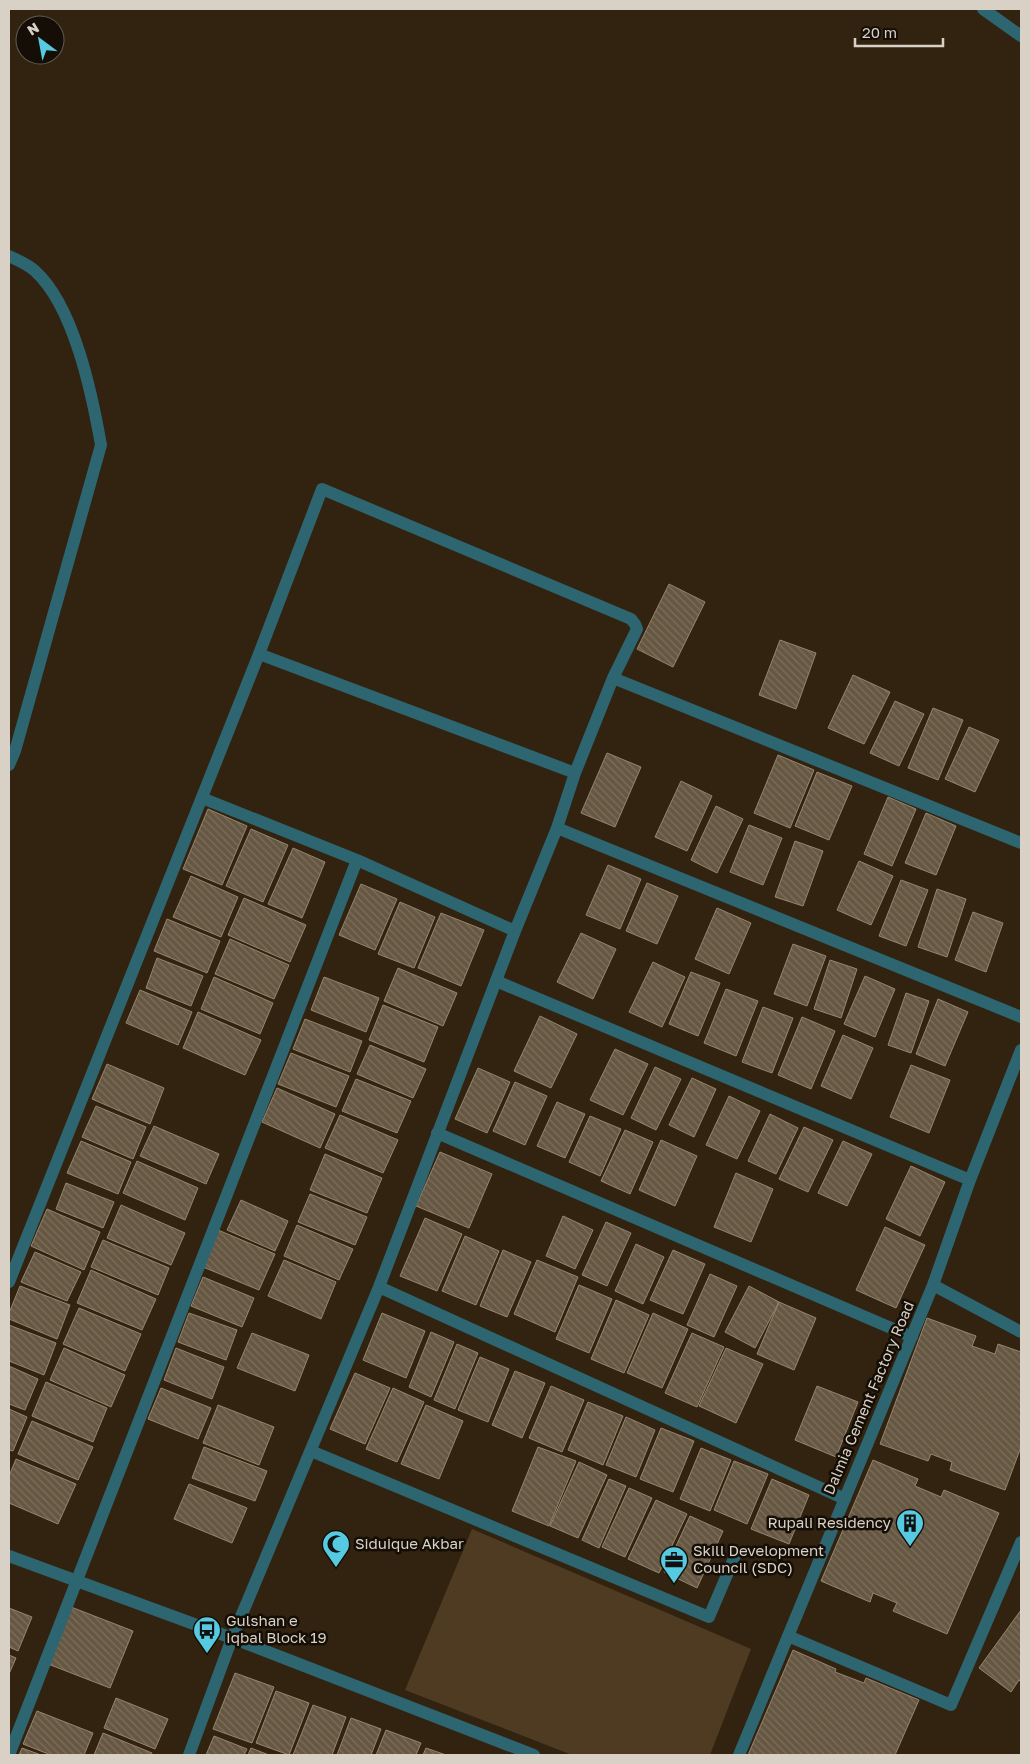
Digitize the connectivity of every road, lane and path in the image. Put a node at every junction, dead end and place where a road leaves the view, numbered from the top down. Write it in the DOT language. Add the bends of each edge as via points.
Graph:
graph roads {
  1 [pos="983,9"];
  2 [pos="1021,36"];
  3 [pos="9,256"];
  4 [pos="259,654"];
  5 [pos="613,678"];
  6 [pos="9,765"];
  7 [pos="576,773"];
  8 [pos="202,798"];
  9 [pos="557,828"];
  10 [pos="1021,843"];
  11 [pos="357,860"];
  12 [pos="515,930"];
  13 [pos="496,981"];
  14 [pos="1021,1017"];
  15 [pos="1021,1050"];
  16 [pos="438,1133"];
  17 [pos="970,1180"];
  18 [pos="9,1282"];
  19 [pos="934,1285"];
  20 [pos="379,1287"];
  21 [pos="1021,1332"];
  22 [pos="912,1337"];
  23 [pos="310,1451"];
  24 [pos="845,1499"];
  25 [pos="1021,1542"];
  26 [pos="9,1556"];
  27 [pos="735,1556"];
  28 [pos="76,1580"];
  29 [pos="788,1636"];
  30 [pos="232,1638"];
  31 [pos="9,1755"];
  32 [pos="189,1755"];
  33 [pos="534,1755"];
  34 [pos="739,1755"];
  1 -- 2 [label="street"];
  3 -- 6 [label="street" via="34,270 46,283 72,330 92,396 101,445"];
  4 -- 5 [label="street" via="322,489 631,619 636,629"];
  4 -- 7 [label="street"];
  4 -- 8 [label="street"];
  5 -- 7 [label="street"];
  5 -- 10 [label="street"];
  7 -- 9 [label="street"];
  8 -- 11 [label="street"];
  8 -- 18 [label="street"];
  9 -- 12 [label="street"];
  9 -- 14 [label="street"];
  11 -- 12 [label="street"];
  11 -- 28 [label="street"];
  12 -- 13 [label="street"];
  13 -- 16 [label="street"];
  13 -- 17 [label="street"];
  15 -- 17 [label="street, Dalmia Cement Factory Road"];
  16 -- 20 [label="street"];
  16 -- 22 [label="street"];
  17 -- 19 [label="street, Dalmia Cement Factory Road"];
  19 -- 21 [label="street"];
  19 -- 22 [label="street, Dalmia Cement Factory Road"];
  20 -- 23 [label="street"];
  20 -- 24 [label="street"];
  22 -- 24 [label="street, Dalmia Cement Factory Road"];
  23 -- 27 [label="street" via="709,1618"];
  23 -- 30 [label="street"];
  24 -- 29 [label="street, Dalmia Cement Factory Road"];
  25 -- 29 [label="street" via="950,1705"];
  26 -- 28 [label="street"];
  28 -- 30 [label="street"];
  28 -- 31 [label="street"];
  29 -- 34 [label="street, Dalmia Cement Factory Road"];
  30 -- 32 [label="street"];
  30 -- 33 [label="street"];
}
